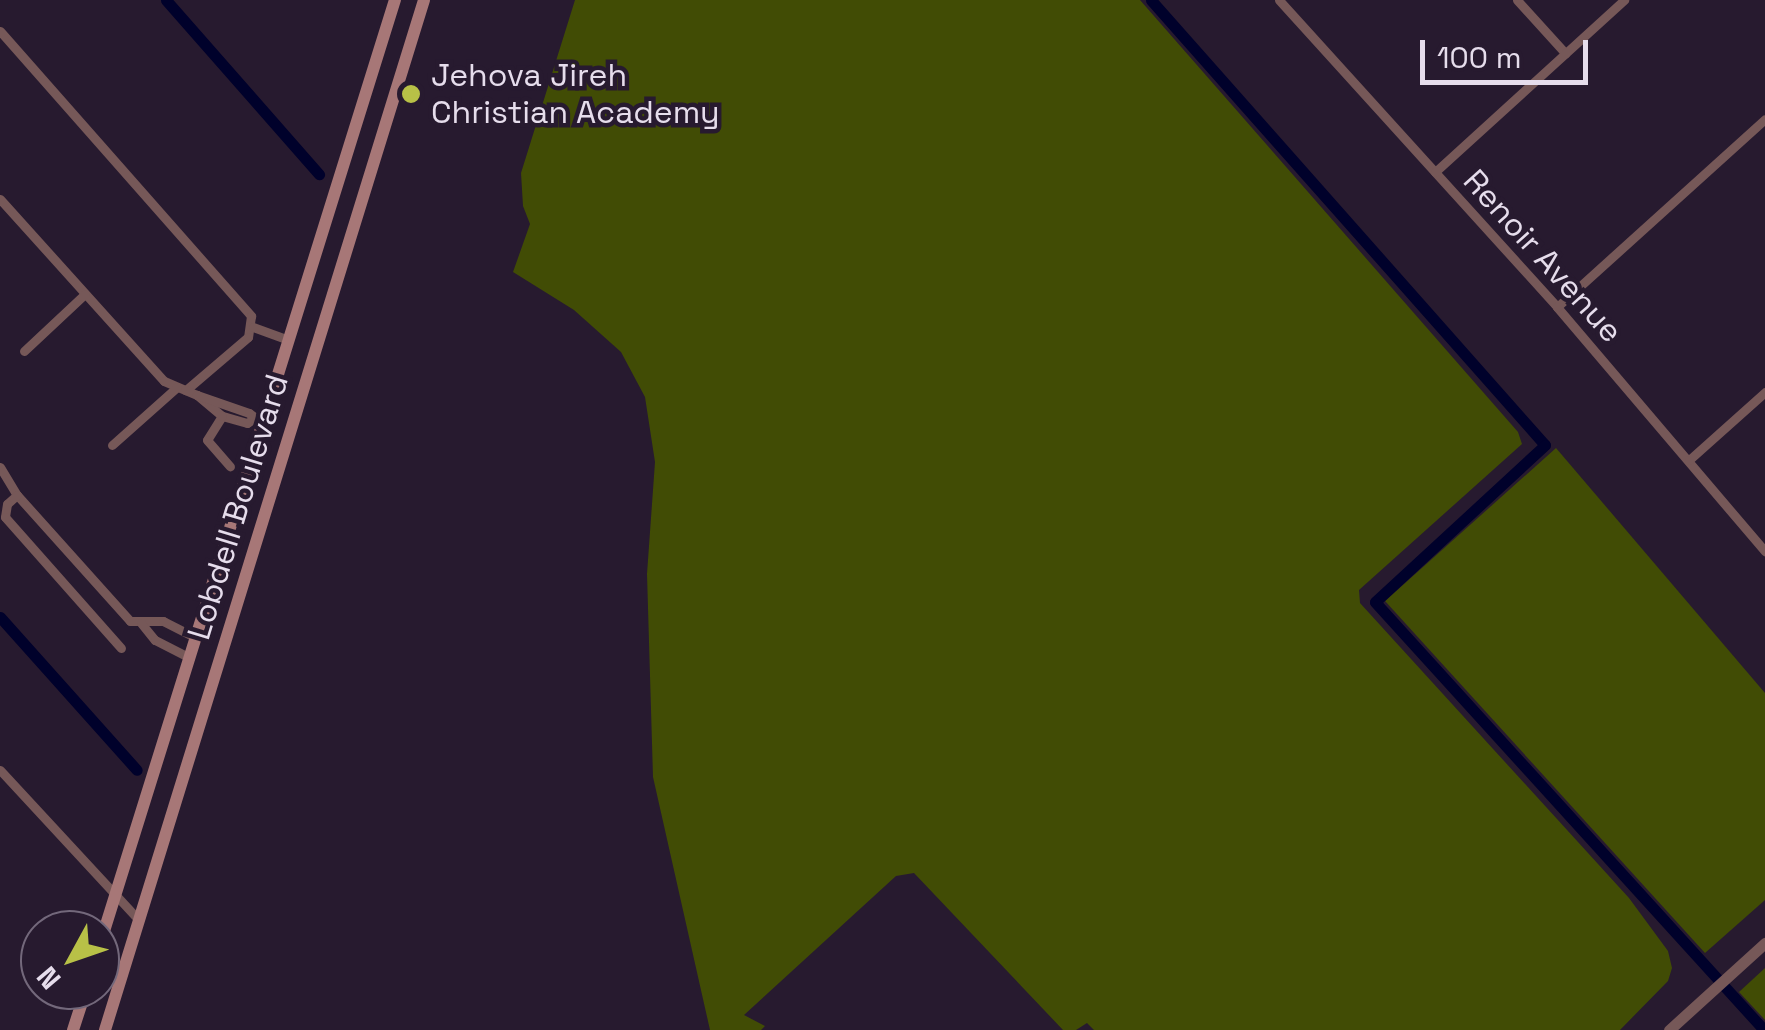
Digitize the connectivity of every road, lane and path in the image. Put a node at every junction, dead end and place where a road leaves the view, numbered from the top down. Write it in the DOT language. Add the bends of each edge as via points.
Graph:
graph roads {
  1 [pos="395,0"];
  2 [pos="414,0"];
  3 [pos="424,0"];
  4 [pos="1279,0"];
  5 [pos="1517,0"];
  6 [pos="1624,0"];
  7 [pos="0,31"];
  8 [pos="408,50"];
  9 [pos="1565,53"];
  10 [pos="1765,119"];
  11 [pos="1434,172"];
  12 [pos="0,199"];
  13 [pos="85,294"];
  14 [pos="1557,307"];
  15 [pos="252,327"];
  16 [pos="289,340"];
  17 [pos="24,350"];
  18 [pos="182,388"];
  19 [pos="1765,392"];
  20 [pos="197,395"];
  21 [pos="219,401"];
  22 [pos="226,414"];
  23 [pos="258,421"];
  24 [pos="112,445"];
  25 [pos="1689,460"];
  26 [pos="230,466"];
  27 [pos="0,467"];
  28 [pos="244,484"];
  29 [pos="271,491"];
  30 [pos="16,495"];
  31 [pos="1765,550"];
  32 [pos="141,623"];
  33 [pos="196,638"];
  34 [pos="121,648"];
  35 [pos="190,658"];
  36 [pos="184,676"];
  37 [pos="211,684"];
  38 [pos="0,770"];
  39 [pos="114,897"];
  40 [pos="110,910"];
  41 [pos="138,919"];
  42 [pos="1765,944"];
  43 [pos="105,1030"];
  44 [pos="1669,1030"];
  1 -- 16 [label="main road, Lobdell Boulevard"];
  2 -- 8 [label="main road"];
  3 -- 8 [label="main road, Lobdell Boulevard"];
  4 -- 11 [label="street, Renoir Avenue"];
  5 -- 9 [label="street"];
  6 -- 9 [label="street"];
  7 -- 15 [label="street" via="251,316"];
  8 -- 29 [label="main road, Lobdell Boulevard"];
  9 -- 11 [label="street"];
  10 -- 14 [label="street"];
  11 -- 14 [label="street, Renoir Avenue"];
  12 -- 13 [label="street"];
  13 -- 17 [label="street"];
  13 -- 18 [label="street" via="164,381"];
  14 -- 25 [label="street, Renoir Avenue"];
  15 -- 16 [label="street"];
  15 -- 18 [label="street"];
  16 -- 23 [label="main road, Lobdell Boulevard"];
  18 -- 20 [label="street"];
  18 -- 24 [label="street"];
  19 -- 25 [label="street"];
  20 -- 21 [label="street"];
  20 -- 22 [label="street"];
  21 -- 22 [label="street"];
  21 -- 22 [label="street"];
  22 -- 23 [label="street" via="249,413"];
  22 -- 26 [label="street" via="206,440"];
  23 -- 28 [label="main road, Lobdell Boulevard"];
  25 -- 31 [label="street, Renoir Avenue"];
  27 -- 30 [label="street"];
  28 -- 29 [label="main road"];
  28 -- 33 [label="main road, Lobdell Boulevard"];
  29 -- 37 [label="main road, Lobdell Boulevard"];
  30 -- 32 [label="street" via="130,621"];
  30 -- 34 [label="street" via="5,517"];
  32 -- 33 [label="street" via="164,621"];
  32 -- 35 [label="street" via="154,640"];
  33 -- 35 [label="main road, Lobdell Boulevard"];
  35 -- 36 [label="main road, Lobdell Boulevard"];
  36 -- 37 [label="main road"];
  36 -- 39 [label="main road, Lobdell Boulevard"];
  37 -- 41 [label="main road, Lobdell Boulevard"];
  38 -- 39 [label="street"];
  39 -- 40 [label="main road, Lobdell Boulevard"];
  39 -- 41 [label="street"];
  41 -- 43 [label="main road, Lobdell Boulevard"];
  42 -- 44 [label="street"];
}
